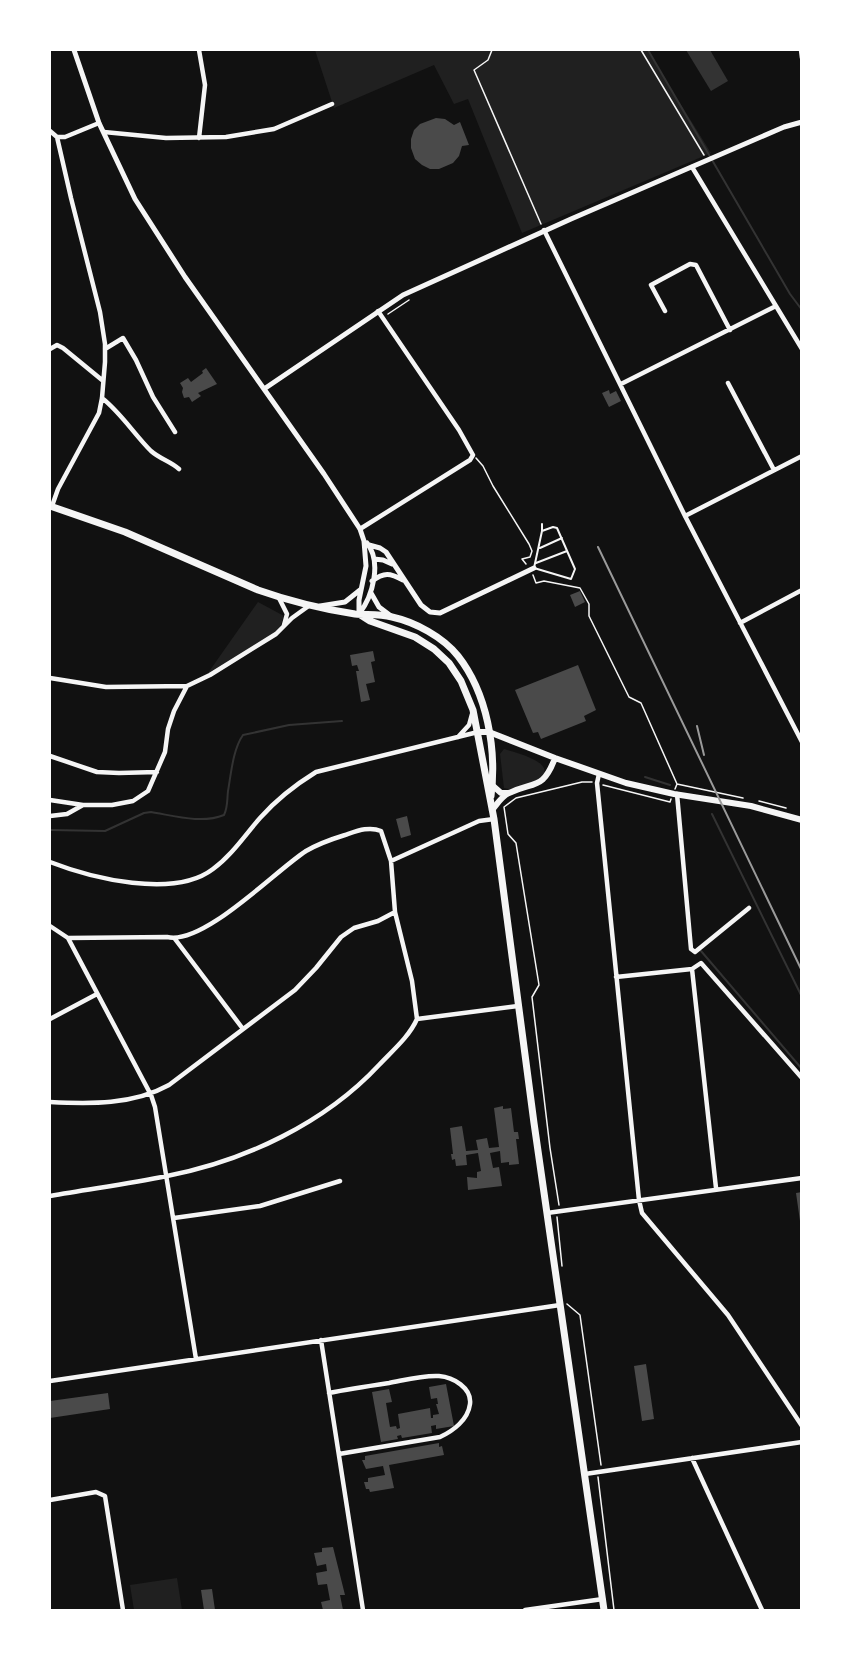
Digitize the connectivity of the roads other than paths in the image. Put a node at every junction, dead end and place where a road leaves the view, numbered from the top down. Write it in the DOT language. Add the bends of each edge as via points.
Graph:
graph roads {
  1 [pos="74,50"];
  2 [pos="199,50"];
  3 [pos="801,50"];
  4 [pos="801,58"];
  5 [pos="332,104"];
  6 [pos="801,122"];
  7 [pos="99,123"];
  8 [pos="50,131"];
  9 [pos="104,132"];
  10 [pos="57,137"];
  11 [pos="199,138"];
  12 [pos="692,166"];
  13 [pos="543,228"];
  14 [pos="776,306"];
  15 [pos="378,311"];
  16 [pos="665,311"];
  17 [pos="730,330"];
  18 [pos="50,349"];
  19 [pos="105,349"];
  20 [pos="801,349"];
  21 [pos="103,381"];
  22 [pos="729,383"];
  23 [pos="621,384"];
  24 [pos="264,389"];
  25 [pos="102,398"];
  26 [pos="175,432"];
  27 [pos="801,456"];
  28 [pos="179,469"];
  29 [pos="774,470"];
  30 [pos="51,506"];
  31 [pos="685,516"];
  32 [pos="542,524"];
  33 [pos="360,530"];
  34 [pos="542,531"];
  35 [pos="562,538"];
  36 [pos="366,545"];
  37 [pos="538,550"];
  38 [pos="567,551"];
  39 [pos="374,559"];
  40 [pos="394,565"];
  41 [pos="366,566"];
  42 [pos="533,567"];
  43 [pos="403,580"];
  44 [pos="372,581"];
  45 [pos="362,589"];
  46 [pos="801,590"];
  47 [pos="371,593"];
  48 [pos="279,598"];
  49 [pos="314,605"];
  50 [pos="360,614"];
  51 [pos="392,617"];
  52 [pos="740,623"];
  53 [pos="283,627"];
  54 [pos="50,678"];
  55 [pos="187,686"];
  56 [pos="473,710"];
  57 [pos="478,732"];
  58 [pos="489,732"];
  59 [pos="458,737"];
  60 [pos="801,742"];
  61 [pos="50,756"];
  62 [pos="555,758"];
  63 [pos="158,772"];
  64 [pos="599,774"];
  65 [pos="492,785"];
  66 [pos="508,793"];
  67 [pos="676,794"];
  68 [pos="490,798"];
  69 [pos="50,800"];
  70 [pos="83,805"];
  71 [pos="492,810"];
  72 [pos="50,816"];
  73 [pos="494,819"];
  74 [pos="801,820"];
  75 [pos="391,861"];
  76 [pos="50,862"];
  77 [pos="749,908"];
  78 [pos="395,912"];
  79 [pos="50,926"];
  80 [pos="68,938"];
  81 [pos="175,939"];
  82 [pos="692,969"];
  83 [pos="616,977"];
  84 [pos="97,994"];
  85 [pos="518,1006"];
  86 [pos="50,1019"];
  87 [pos="417,1020"];
  88 [pos="243,1029"];
  89 [pos="801,1078"];
  90 [pos="151,1095"];
  91 [pos="50,1102"];
  92 [pos="168,1176"];
  93 [pos="801,1178"];
  94 [pos="340,1181"];
  95 [pos="716,1188"];
  96 [pos="50,1196"];
  97 [pos="639,1200"];
  98 [pos="547,1213"];
  99 [pos="174,1218"];
  100 [pos="563,1304"];
  101 [pos="321,1340"];
  102 [pos="196,1359"];
  103 [pos="50,1381"];
  104 [pos="330,1393"];
  105 [pos="801,1426"];
  106 [pos="801,1442"];
  107 [pos="339,1454"];
  108 [pos="692,1458"];
  109 [pos="585,1474"];
  110 [pos="50,1500"];
  111 [pos="603,1599"];
  112 [pos="123,1611"];
  113 [pos="363,1611"];
  114 [pos="525,1611"];
  115 [pos="604,1611"];
  116 [pos="762,1611"];
  1 -- 7 [label="street"];
  2 -- 11 [label="street" via="205,85"];
  3 -- 4 [label="street"];
  5 -- 11 [label="street" via="274,129"];
  6 -- 12 [label="street"];
  7 -- 9 [label="street"];
  7 -- 10 [label="street"];
  8 -- 10 [label="street"];
  9 -- 11 [label="street"];
  9 -- 24 [label="street" via="155,233"];
  10 -- 19 [label="street" via="100,312"];
  12 -- 13 [label="street"];
  12 -- 14 [label="street"];
  13 -- 15 [label="street" via="422,285"];
  13 -- 23 [label="street"];
  14 -- 17 [label="street"];
  14 -- 20 [label="street"];
  15 -- 24 [label="street"];
  15 -- 33 [label="street" via="473,455"];
  16 -- 17 [label="street" via="651,285 690,264 696,265"];
  17 -- 23 [label="street"];
  18 -- 21 [label="street" via="57,345"];
  19 -- 21 [label="street"];
  19 -- 26 [label="street" via="123,338"];
  21 -- 25 [label="street"];
  22 -- 29 [label="street"];
  23 -- 31 [label="street"];
  24 -- 33 [label="street"];
  25 -- 28 [label="street" via="152,452"];
  25 -- 30 [label="street" via="99,413"];
  27 -- 29 [label="street"];
  29 -- 31 [label="street"];
  30 -- 48 [label="main road" via="125,532"];
  31 -- 52 [label="street"];
  32 -- 34 [label="lane"];
  33 -- 36 [label="street"];
  34 -- 35 [label="lane" via="555,527"];
  34 -- 37 [label="lane"];
  35 -- 37 [label="lane"];
  35 -- 38 [label="lane"];
  36 -- 39 [label="street"];
  36 -- 40 [label="street" via="386,552"];
  36 -- 41 [label="street"];
  37 -- 42 [label="lane"];
  38 -- 42 [label="lane"];
  38 -- 42 [label="lane" via="575,569 571,579"];
  39 -- 40 [label="street"];
  39 -- 41 [label="street"];
  39 -- 44 [label="street"];
  40 -- 43 [label="street"];
  41 -- 45 [label="street"];
  42 -- 43 [label="street" via="440,613 421,605"];
  43 -- 44 [label="street" via="391,574"];
  44 -- 47 [label="street"];
  45 -- 49 [label="street" via="345,602"];
  45 -- 50 [label="street"];
  46 -- 52 [label="street"];
  47 -- 50 [label="street"];
  47 -- 51 [label="street" via="379,607"];
  48 -- 49 [label="main road"];
  48 -- 53 [label="street" via="288,614"];
  49 -- 50 [label="main road"];
  49 -- 53 [label="street"];
  50 -- 51 [label="main road"];
  50 -- 56 [label="main road" via="434,649 461,681"];
  51 -- 58 [label="main road" via="418,626 456,654 474,684"];
  52 -- 60 [label="street"];
  53 -- 55 [label="street" via="258,646"];
  54 -- 55 [label="street" via="106,687"];
  55 -- 63 [label="street" via="174,711"];
  56 -- 57 [label="main road"];
  56 -- 59 [label="street" via="469,725"];
  57 -- 58 [label="main road"];
  57 -- 59 [label="street"];
  57 -- 68 [label="main road"];
  58 -- 62 [label="main road"];
  58 -- 65 [label="main road"];
  59 -- 76 [label="street" via="316,772 275,803 219,864 198,878 129,883"];
  61 -- 63 [label="street" via="97,772"];
  62 -- 64 [label="main road"];
  62 -- 66 [label="main road" via="550,773 539,783"];
  63 -- 70 [label="street" via="148,791 133,801"];
  64 -- 67 [label="main road"];
  64 -- 83 [label="street"];
  65 -- 66 [label="main road" via="501,793"];
  65 -- 68 [label="main road"];
  66 -- 71 [label="main road"];
  67 -- 74 [label="main road" via="751,806"];
  67 -- 77 [label="street" via="691,949 695,951"];
  68 -- 71 [label="main road"];
  69 -- 70 [label="street"];
  70 -- 72 [label="street" via="67,814"];
  71 -- 73 [label="main road"];
  73 -- 75 [label="street" via="479,821"];
  73 -- 85 [label="main road"];
  75 -- 78 [label="street"];
  75 -- 81 [label="street" via="381,831 373,828 352,833 307,851 221,917 198,932"];
  78 -- 87 [label="street"];
  78 -- 88 [label="street" via="354,928 342,937 295,990"];
  79 -- 80 [label="street"];
  80 -- 81 [label="street"];
  80 -- 84 [label="street"];
  81 -- 88 [label="street"];
  82 -- 83 [label="street"];
  82 -- 89 [label="street" via="701,963"];
  82 -- 95 [label="street"];
  83 -- 97 [label="street"];
  84 -- 86 [label="street"];
  84 -- 90 [label="street"];
  85 -- 87 [label="street"];
  85 -- 98 [label="main road"];
  87 -- 92 [label="street" via="372,1072 315,1119 245,1152"];
  88 -- 90 [label="street"];
  90 -- 91 [label="street" via="86,1104"];
  90 -- 92 [label="street"];
  92 -- 96 [label="street"];
  92 -- 99 [label="street"];
  93 -- 95 [label="street"];
  94 -- 99 [label="street" via="260,1206"];
  95 -- 97 [label="street"];
  97 -- 98 [label="street"];
  97 -- 105 [label="street" via="642,1213 728,1315"];
  98 -- 100 [label="main road"];
  99 -- 102 [label="street"];
  100 -- 101 [label="street"];
  100 -- 109 [label="main road"];
  101 -- 102 [label="street"];
  101 -- 104 [label="street"];
  102 -- 103 [label="street"];
  104 -- 107 [label="street"];
  104 -- 107 [label="street" via="441,1376 460,1384 470,1399 470,1406 452,1432"];
  106 -- 108 [label="street"];
  107 -- 113 [label="street"];
  108 -- 109 [label="street"];
  108 -- 116 [label="street"];
  109 -- 111 [label="main road"];
  110 -- 112 [label="street" via="96,1492 105,1496"];
  111 -- 114 [label="street"];
  111 -- 115 [label="main road"];
}
